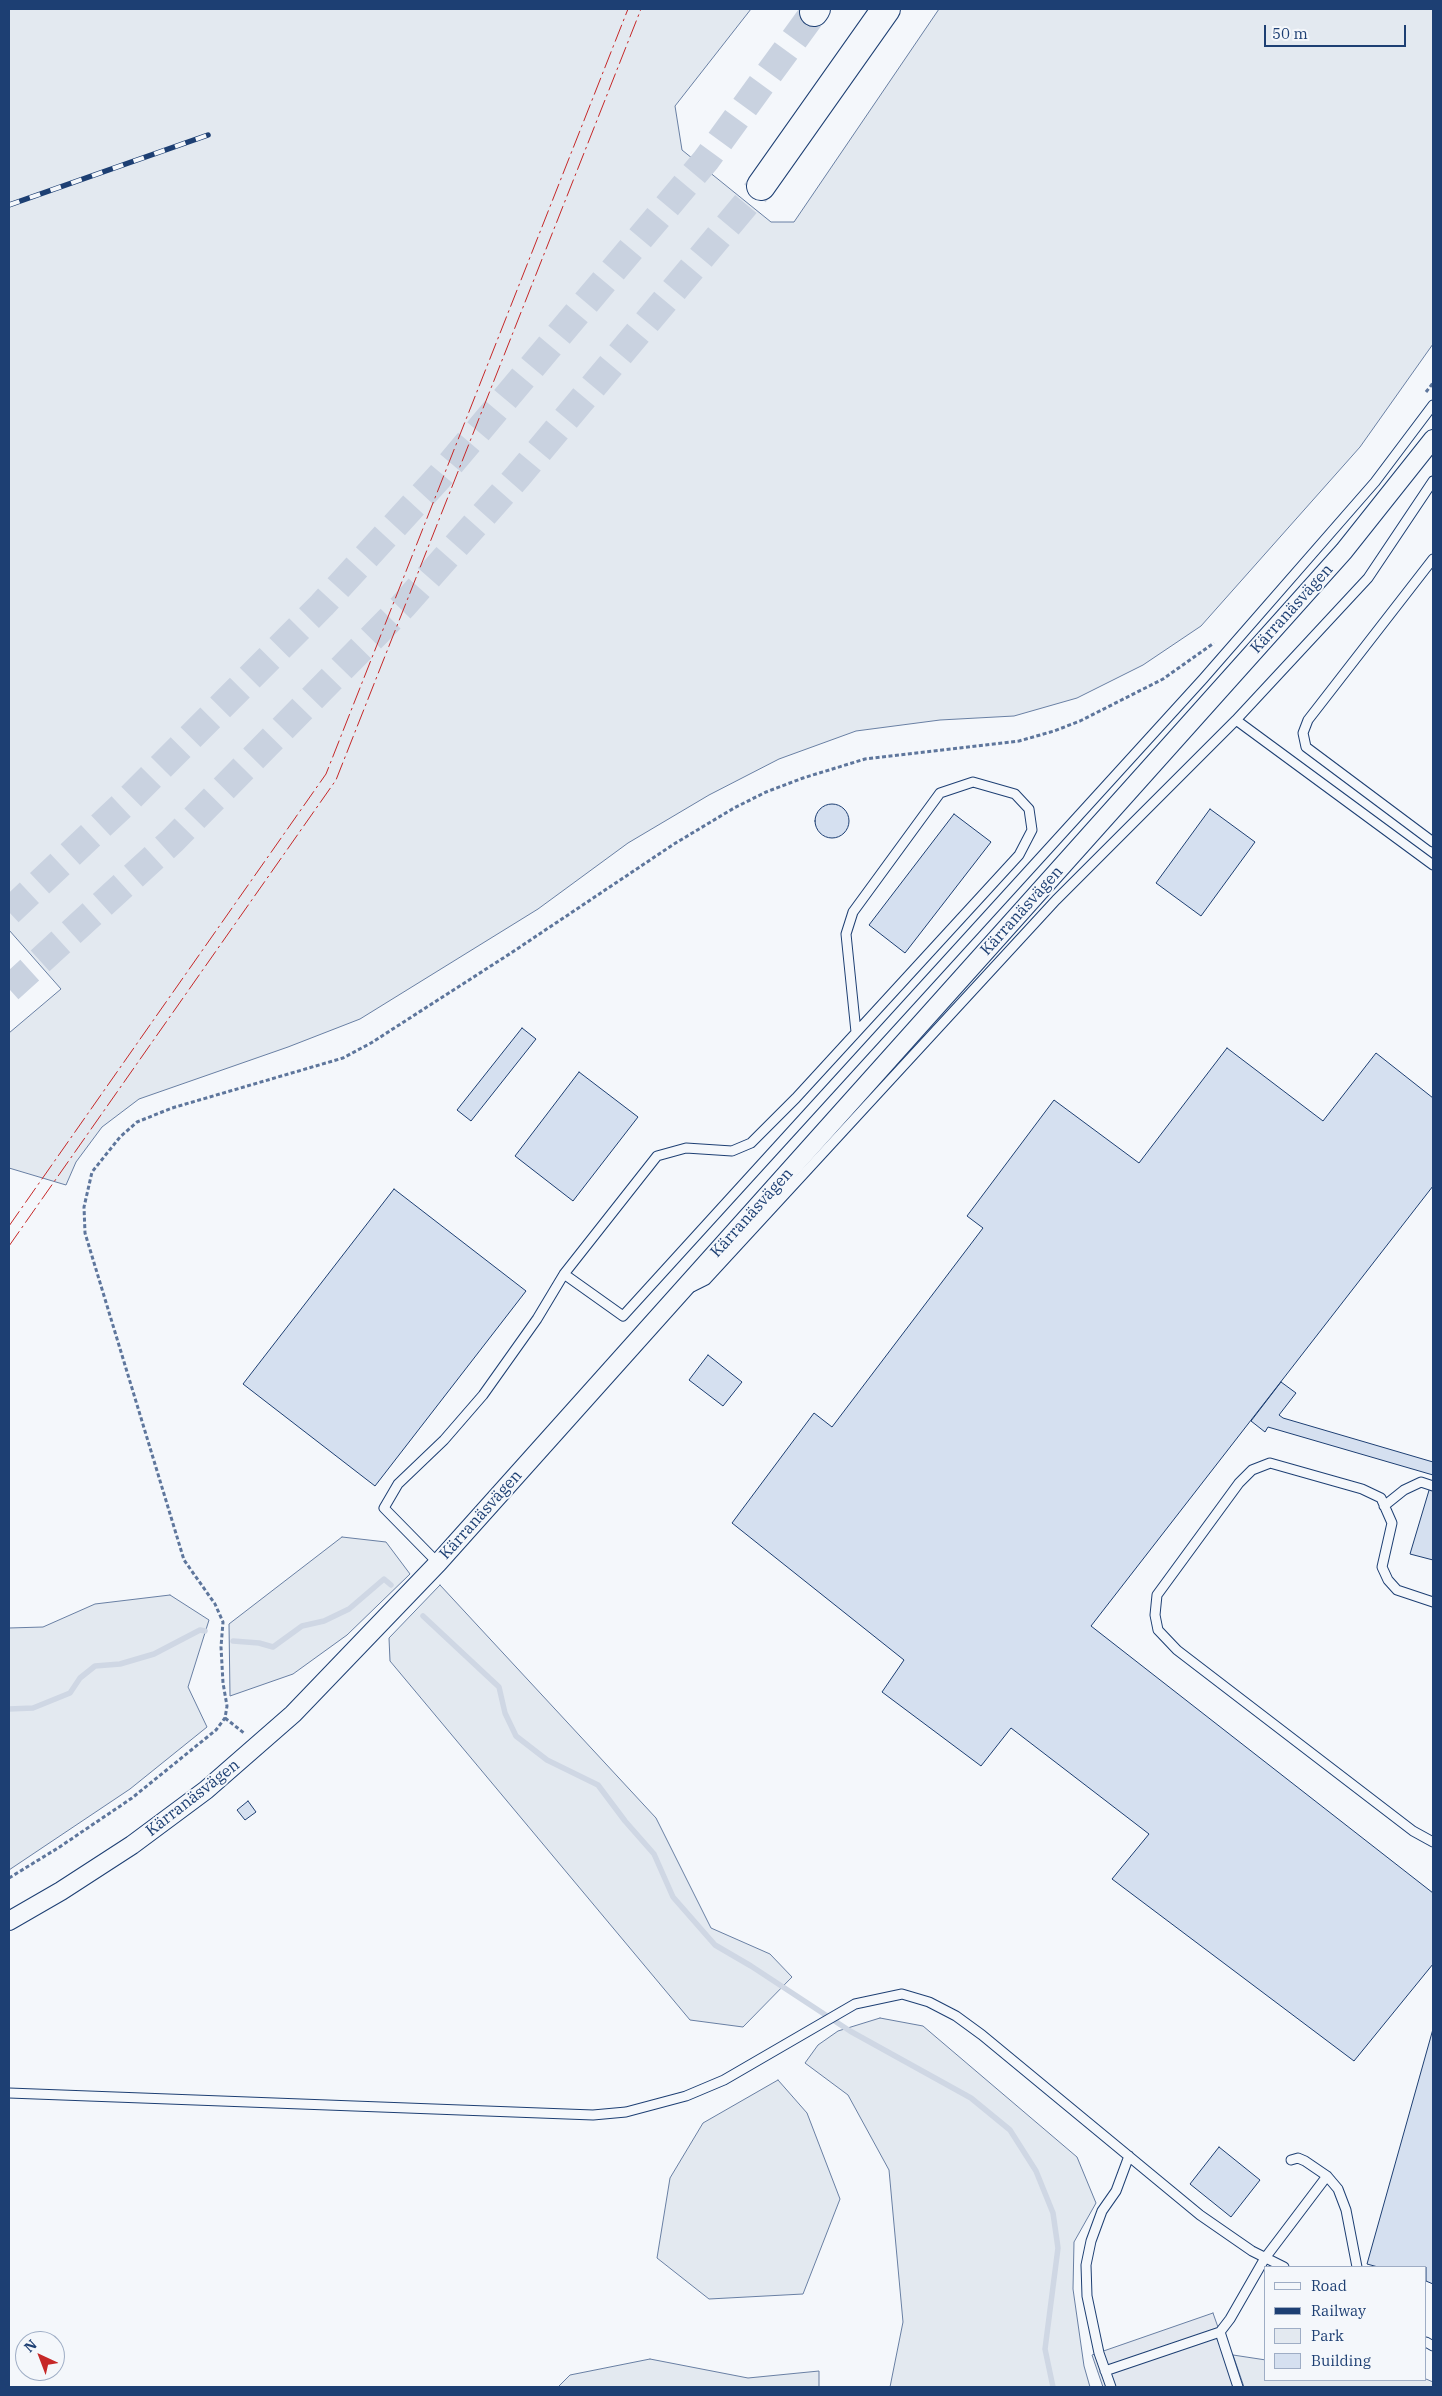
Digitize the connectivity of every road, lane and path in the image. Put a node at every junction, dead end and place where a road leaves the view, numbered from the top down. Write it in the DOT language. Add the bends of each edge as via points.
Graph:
graph roads {
  1 [pos="886,9"];
  2 [pos="761,186"];
  3 [pos="1433,383"];
  4 [pos="1422,398"];
  5 [pos="1433,405"];
  6 [pos="1433,439"];
  7 [pos="1433,481"];
  8 [pos="1433,559"];
  9 [pos="1215,642"];
  10 [pos="1236,720"];
  11 [pos="1433,842"];
  12 [pos="1433,865"];
  13 [pos="856,1032"];
  14 [pos="564,1274"];
  15 [pos="681,1292"];
  16 [pos="1433,1486"];
  17 [pos="1384,1506"];
  18 [pos="438,1562"];
  19 [pos="1433,1602"];
  20 [pos="225,1718"];
  21 [pos="257,1747"];
  22 [pos="1433,1842"];
  23 [pos="9,1878"];
  24 [pos="9,1921"];
  25 [pos="9,2093"];
  26 [pos="1129,2156"];
  27 [pos="1291,2160"];
  28 [pos="1327,2176"];
  29 [pos="1265,2258"];
  30 [pos="1282,2266"];
  31 [pos="1357,2266"];
  32 [pos="1220,2332"];
  33 [pos="1105,2371"];
  34 [pos="1111,2387"];
  35 [pos="1238,2387"];
  1 -- 2 [label="highway"];
  3 -- 4 [label="path"];
  5 -- 14 [label="lane" via="1375,482 1203,679 623,1316"];
  6 -- 15 [label="street, Kärranäsvägen" via="1344,550"];
  7 -- 10 [label="lane" via="1368,578"];
  8 -- 11 [label="lane" via="1308,720 1302,733 1306,747"];
  9 -- 20 [label="path" via="1163,679 1054,731 1019,741 865,759 766,792 674,844 371,1043 343,1058 214,1095 137,1122 107,1150 92,1172 84,1207 85,1233 184,1560 215,1604 223,1622 221,1647 222,1682 227,1706"];
  10 -- 12 [label="lane"];
  10 -- 15 [label="lane" via="1056,900 706,1280"];
  13 -- 13 [label="lane" via="1019,855 1032,830 1029,809 1015,794 973,782 940,793 853,912 846,934"];
  13 -- 14 [label="lane" via="751,1143 732,1151 686,1148 657,1156"];
  14 -- 18 [label="lane" via="483,1395 444,1440 398,1484 384,1508"];
  15 -- 18 [label="street, Kärranäsvägen"];
  16 -- 17 [label="lane" via="1421,1482 1404,1490"];
  17 -- 19 [label="lane" via="1392,1523 1382,1567 1388,1580 1397,1590"];
  17 -- 22 [label="lane" via="1381,1498 1362,1489 1270,1464 1252,1470 1156,1595 1154,1615 1158,1630 1177,1650 1413,1831"];
  18 -- 21 [label="street, Kärranäsvägen" via="293,1714"];
  20 -- 21 [label="path"];
  20 -- 23 [label="path" via="216,1730 132,1798"];
  21 -- 24 [label="street, Kärranäsvägen" via="132,1845"];
  25 -- 26 [label="lane" via="593,2115 626,2112 686,2096 724,2080 855,2004 902,1994 929,2002 956,2016"];
  26 -- 29 [label="lane" via="1200,2215"];
  26 -- 33 [label="lane" via="1116,2191 1102,2211 1090,2241 1086,2264 1087,2296"];
  27 -- 28 [label="lane" via="1305,2161"];
  28 -- 29 [label="lane"];
  28 -- 31 [label="lane" via="1338,2189 1346,2210"];
  29 -- 30 [label="lane"];
  29 -- 32 [label="lane"];
  32 -- 33 [label="lane"];
  32 -- 35 [label="lane"];
  33 -- 34 [label="lane"];
}
